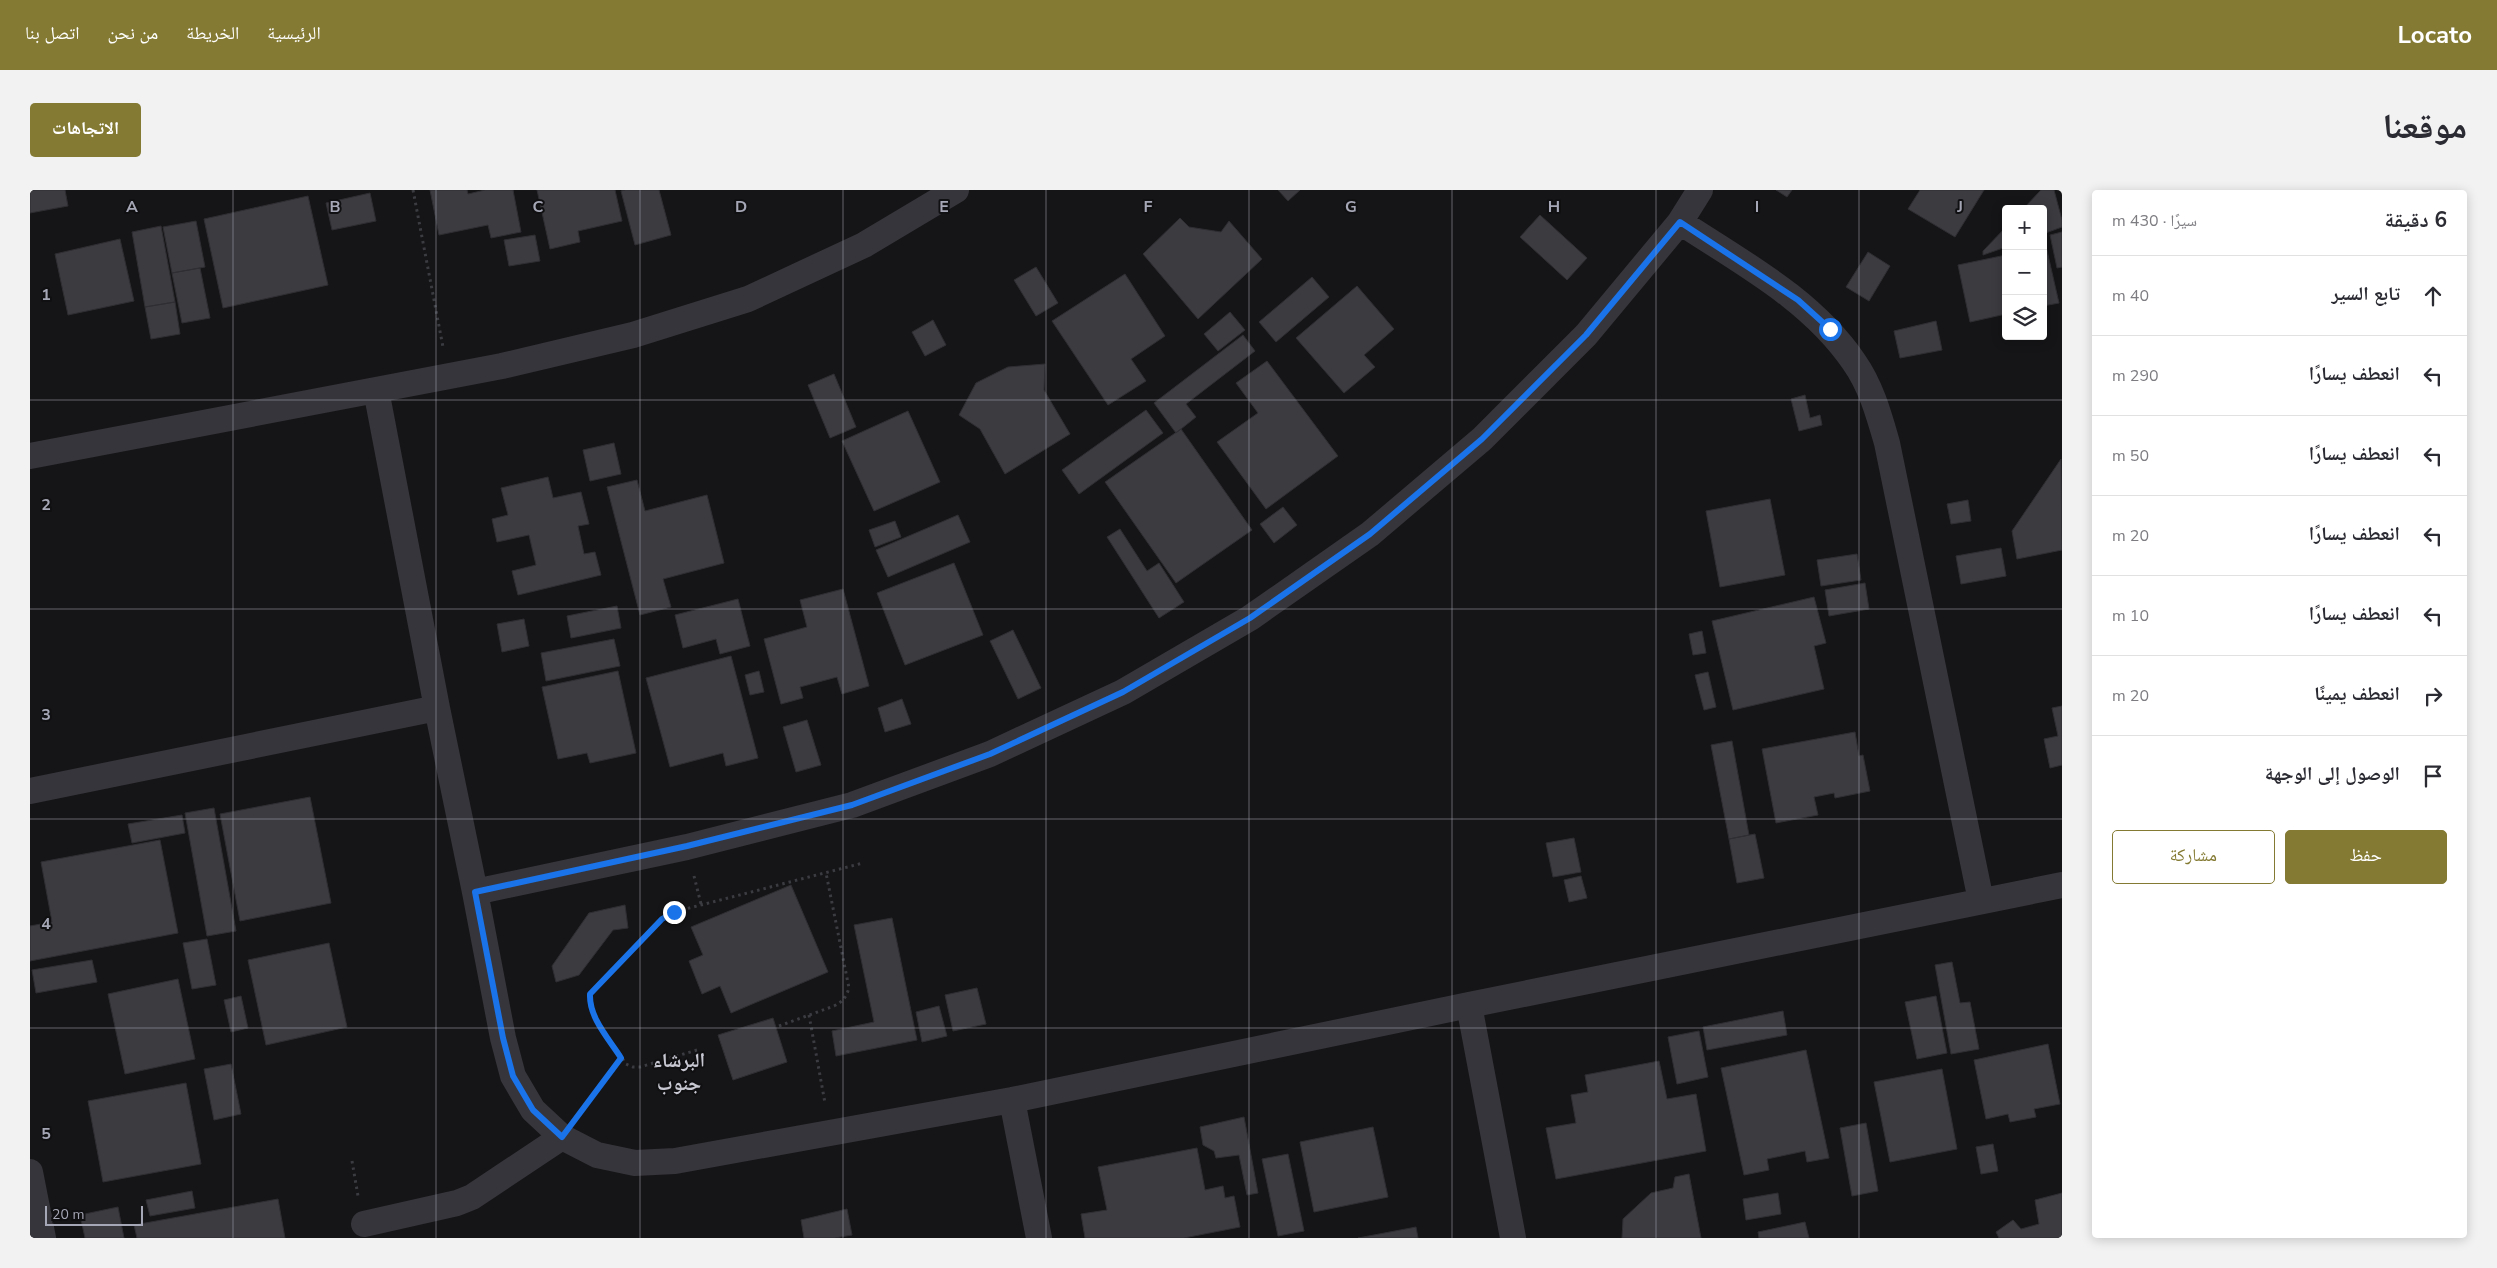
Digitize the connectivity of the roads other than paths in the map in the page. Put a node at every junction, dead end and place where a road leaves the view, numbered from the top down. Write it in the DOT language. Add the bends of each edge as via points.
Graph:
graph roads {
  1 [pos="956,190"];
  2 [pos="1700,190"];
  3 [pos="1680,222"];
  4 [pos="376,390"];
  5 [pos="30,456"];
  6 [pos="437,708"];
  7 [pos="30,791"];
  8 [pos="2062,885"];
  9 [pos="475,892"];
  10 [pos="1981,901"];
  11 [pos="1469,1004"];
  12 [pos="1012,1100"];
  13 [pos="562,1137"];
  14 [pos="30,1172"];
  15 [pos="364,1224"];
  16 [pos="43,1238"];
  17 [pos="1039,1238"];
  18 [pos="1513,1238"];
  1 -- 4 [label="street" via="864,245 748,299 633,335 502,366"];
  2 -- 3 [label="street"];
  3 -- 9 [label="street" via="1579,342 1482,439 1393,515 1250,618 1123,692 990,754 852,805 687,846"];
  3 -- 10 [label="street" via="1798,300 1855,363 1875,401 1887,443"];
  4 -- 5 [label="street"];
  4 -- 6 [label="street"];
  6 -- 7 [label="street"];
  6 -- 9 [label="street"];
  8 -- 10 [label="street"];
  9 -- 13 [label="street" via="513,1076 533,1110"];
  10 -- 11 [label="street"];
  11 -- 12 [label="street"];
  11 -- 18 [label="street"];
  12 -- 13 [label="street" via="675,1160 636,1163 597,1155"];
  12 -- 17 [label="street"];
  13 -- 15 [label="street" via="472,1197"];
  14 -- 16 [label="street"];
}
